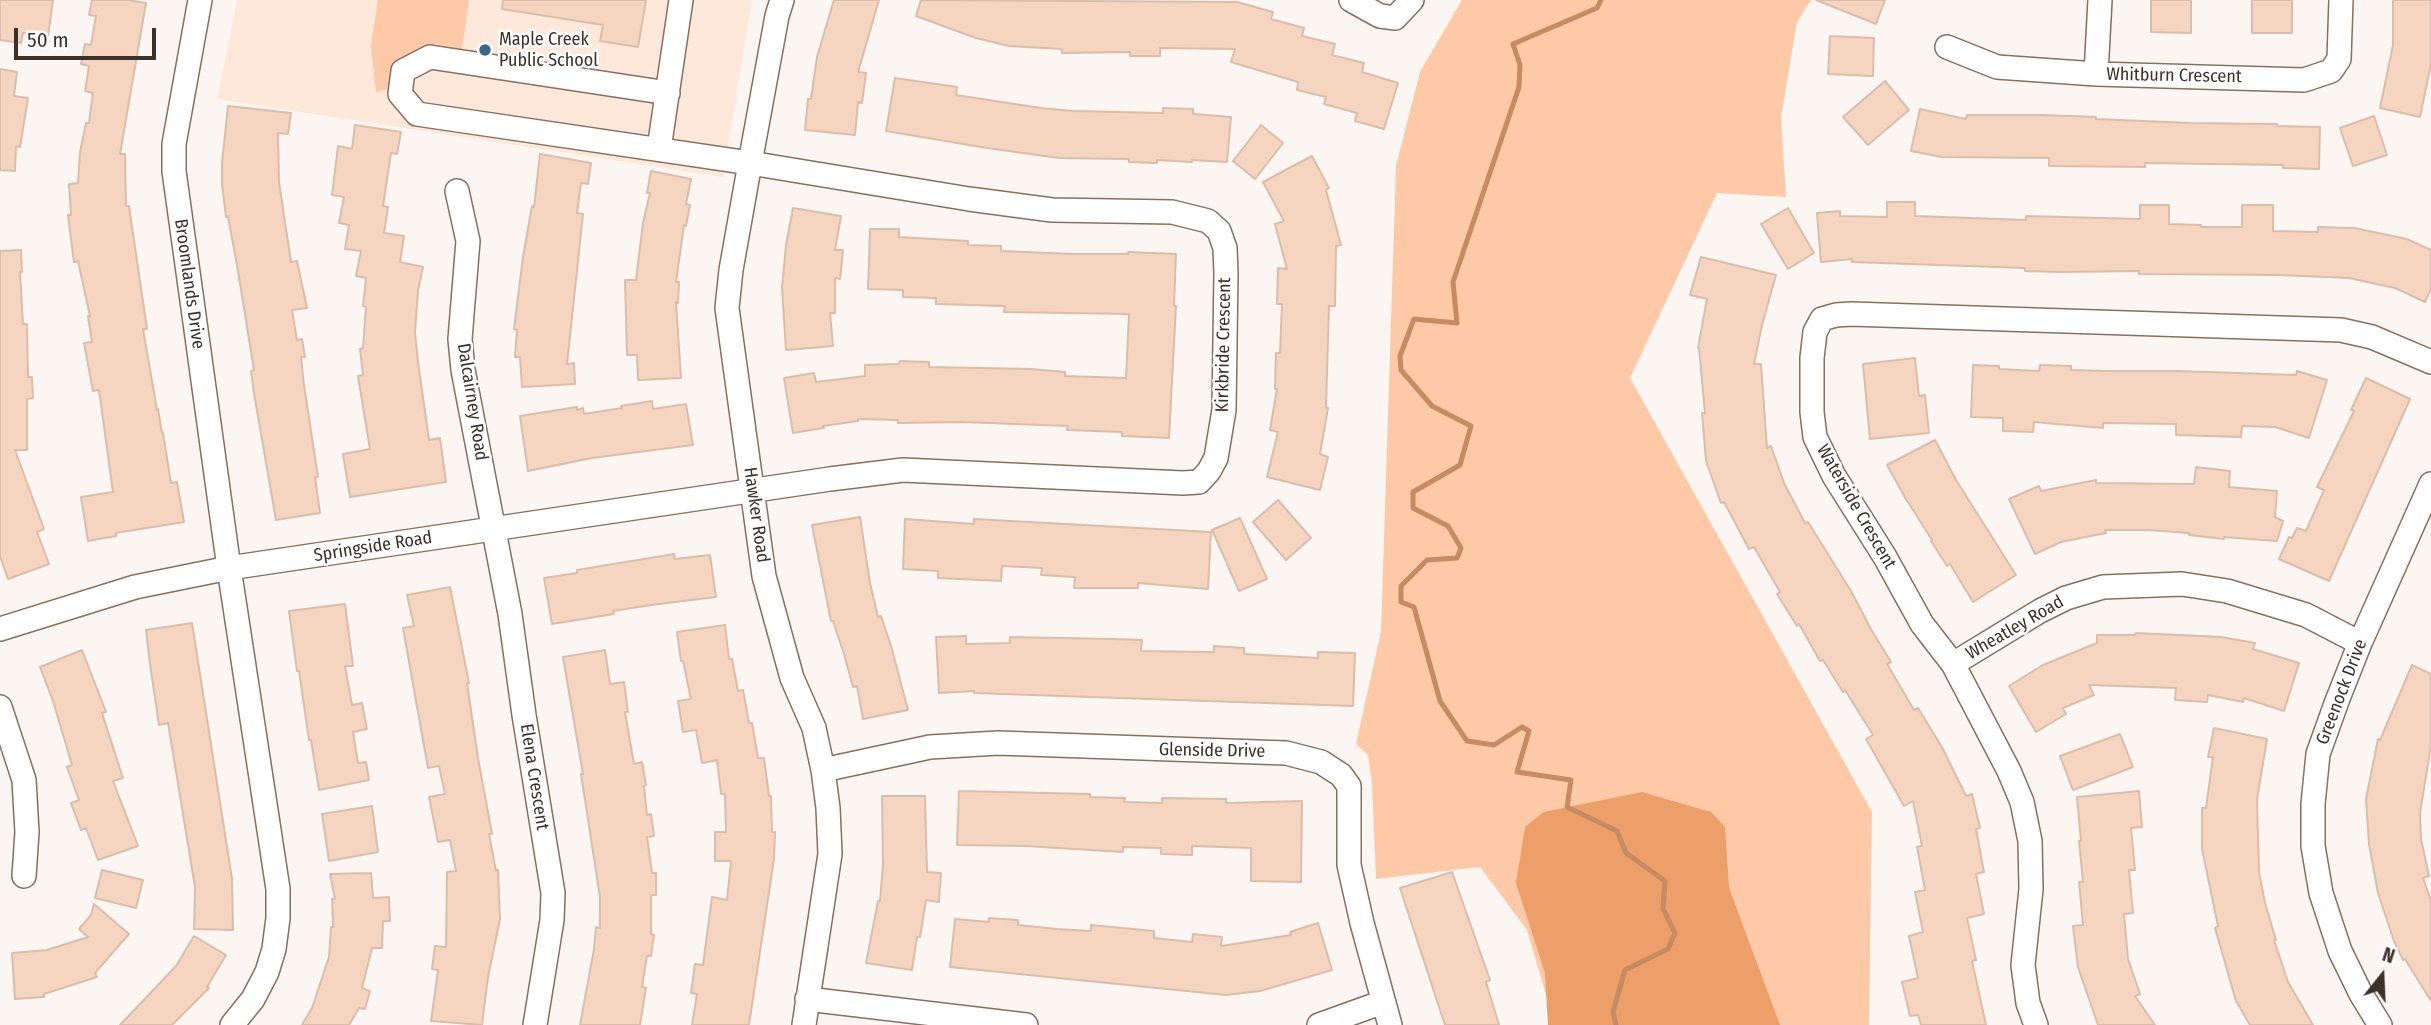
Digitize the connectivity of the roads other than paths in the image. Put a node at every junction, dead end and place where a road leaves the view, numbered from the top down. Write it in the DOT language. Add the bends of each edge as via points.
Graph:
graph roads {
  1 [pos="200,0"];
  2 [pos="681,0"];
  3 [pos="782,0"];
  4 [pos="1351,0"];
  5 [pos="1412,0"];
  6 [pos="2100,0"];
  7 [pos="2341,0"];
  8 [pos="1947,47"];
  9 [pos="2096,74"];
  10 [pos="668,93"];
  11 [pos="659,149"];
  12 [pos="750,163"];
  13 [pos="457,191"];
  14 [pos="2431,362"];
  15 [pos="2431,484"];
  16 [pos="751,491"];
  17 [pos="2422,524"];
  18 [pos="495,528"];
  19 [pos="229,568"];
  20 [pos="0,629"];
  21 [pos="2360,643"];
  22 [pos="1953,664"];
  23 [pos="0,708"];
  24 [pos="823,771"];
  25 [pos="24,876"];
  26 [pos="807,999"];
  27 [pos="1383,1002"];
  28 [pos="232,1025"];
  29 [pos="535,1025"];
  30 [pos="804,1025"];
  31 [pos="1026,1025"];
  32 [pos="1319,1025"];
  33 [pos="1390,1025"];
  34 [pos="2036,1025"];
  35 [pos="2380,1025"];
  1 -- 19 [label="street, Broomlands Drive" via="174,144 174,171"];
  2 -- 10 [label="street"];
  3 -- 12 [label="street, Hawker Road"];
  4 -- 5 [label="street" via="1380,16 1395,18"];
  6 -- 9 [label="street"];
  7 -- 9 [label="street, Whitburn Crescent" via="2339,59 2332,71 2304,80"];
  8 -- 9 [label="street, Whitburn Crescent" via="1997,67"];
  10 -- 11 [label="street"];
  10 -- 11 [label="street" via="430,57 403,71 400,93 417,114"];
  11 -- 12 [label="street"];
  12 -- 16 [label="street, Hawker Road" via="727,308"];
  12 -- 16 [label="street, Kirkbride Crescent" via="1052,210 1191,216 1208,221 1219,231 1226,273 1221,436 1216,458 1199,482 903,470"];
  13 -- 18 [label="street, Dalcairney Road" via="468,241 461,330 463,370"];
  14 -- 22 [label="street, Waterside Crescent" via="2372,337 2341,330 1851,314 1822,319 1815,332 1812,358 1815,437 1922,624"];
  15 -- 17 [label="street, Greenock Drive"];
  16 -- 18 [label="street, Springside Road"];
  16 -- 24 [label="street, Hawker Road" via="764,576 792,678 814,728"];
  17 -- 21 [label="street, Greenock Drive"];
  18 -- 19 [label="street, Springside Road"];
  18 -- 29 [label="street, Elena Crescent" via="552,893"];
  19 -- 20 [label="street, Springside Road" via="135,587"];
  19 -- 28 [label="street" via="278,889 274,949 267,972"];
  21 -- 22 [label="street, Wheatley Road" via="2306,615 2227,591 2182,584 2103,587 2040,611"];
  21 -- 35 [label="street, Greenock Drive" via="2318,754 2314,846 2321,893 2340,951"];
  22 -- 34 [label="street, Waterside Crescent" via="2022,802 2030,841 2031,890 2023,965"];
  23 -- 25 [label="street" via="24,780"];
  24 -- 26 [label="street, Hawker Road" via="830,854"];
  24 -- 27 [label="street, Glenside Drive" via="930,747 998,743 1286,753 1321,762 1349,786 1349,865"];
  26 -- 30 [label="street, Hawker Road"];
  26 -- 31 [label="street"];
  27 -- 32 [label="street"];
  27 -- 33 [label="street, Glenside Drive"];
}
